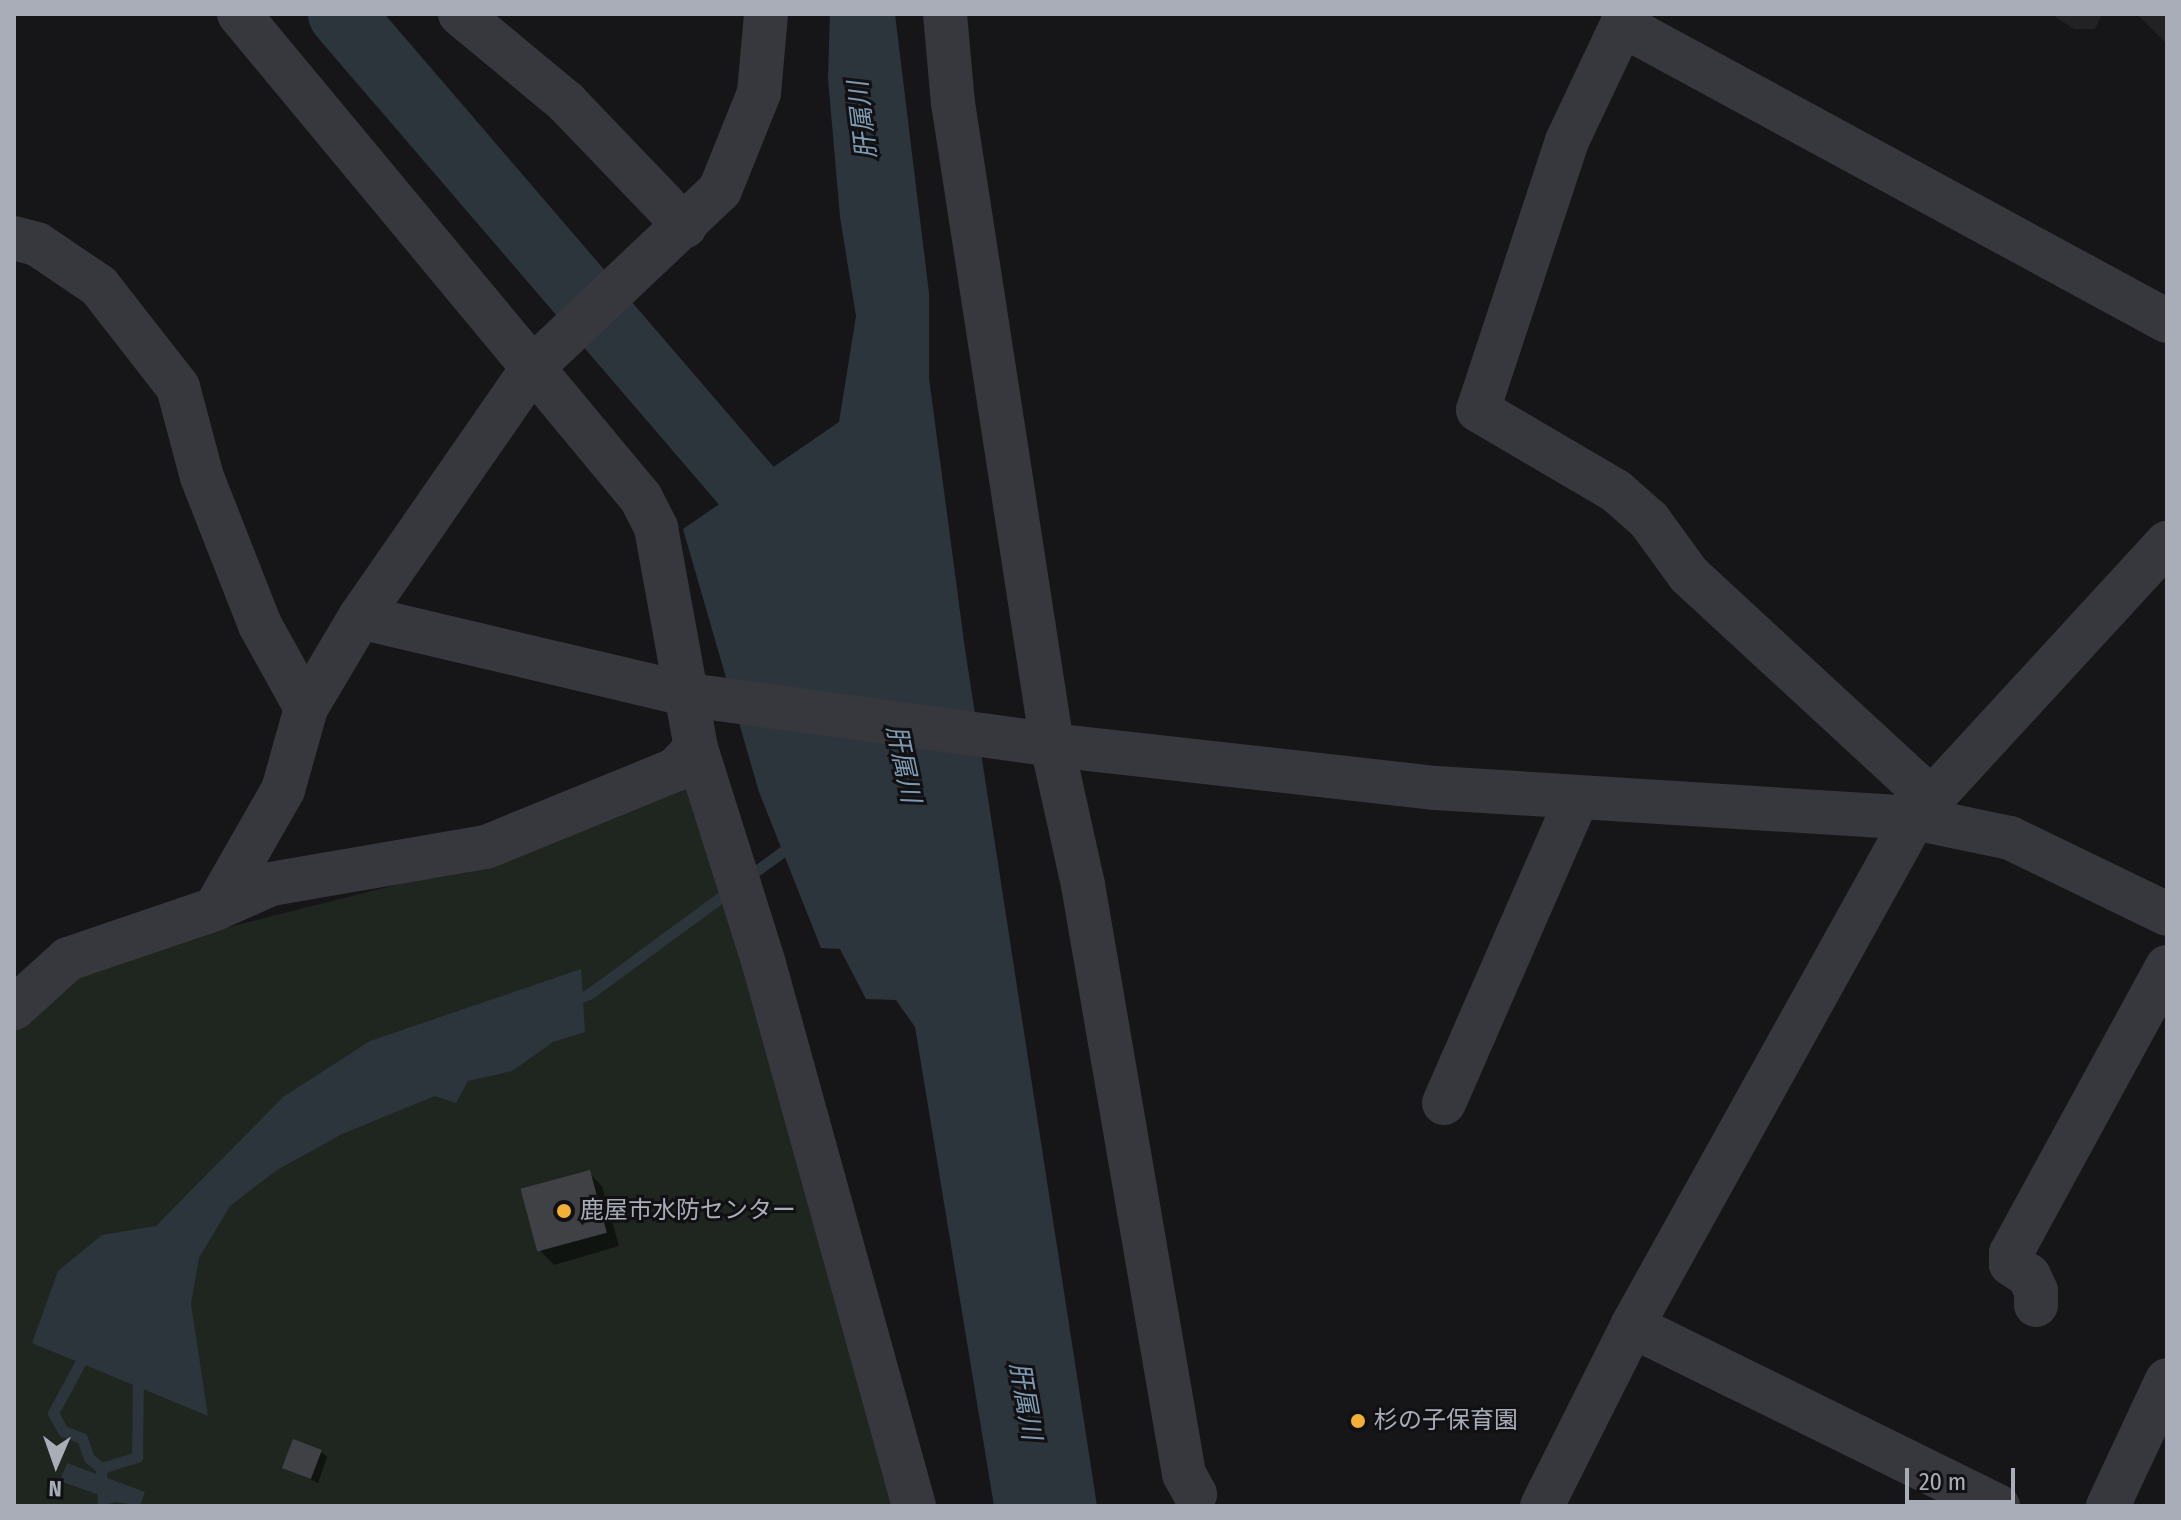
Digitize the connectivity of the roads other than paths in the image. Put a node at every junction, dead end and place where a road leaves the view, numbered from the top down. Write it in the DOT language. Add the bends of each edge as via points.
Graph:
graph roads {
  1 [pos="239,14"];
  2 [pos="460,14"];
  3 [pos="766,14"];
  4 [pos="945,14"];
  5 [pos="1625,20"];
  6 [pos="676,235"];
  7 [pos="14,238"];
  8 [pos="2167,321"];
  9 [pos="534,366"];
  10 [pos="2167,543"];
  11 [pos="360,617"];
  12 [pos="701,696"];
  13 [pos="306,708"];
  14 [pos="1052,745"];
  15 [pos="696,748"];
  16 [pos="1578,797"];
  17 [pos="1923,808"];
  18 [pos="215,909"];
  19 [pos="2167,914"];
  20 [pos="2167,967"];
  21 [pos="14,1008"];
  22 [pos="1444,1103"];
  23 [pos="2036,1305"];
  24 [pos="1632,1326"];
  25 [pos="2167,1380"];
  26 [pos="1186,1500"];
  27 [pos="914,1506"];
  28 [pos="1542,1506"];
  29 [pos="1998,1506"];
  30 [pos="2108,1506"];
  1 -- 9 [label="street"];
  2 -- 6 [label="street" via="566,102"];
  3 -- 6 [label="street" via="759,93 720,190"];
  4 -- 14 [label="street" via="953,103"];
  5 -- 8 [label="street"];
  5 -- 17 [label="street" via="1567,141 1478,410 1616,491 1649,520 1689,575"];
  6 -- 9 [label="street"];
  7 -- 13 [label="street" via="37,244 99,286 178,387 202,477 260,625"];
  9 -- 11 [label="street"];
  9 -- 12 [label="street" via="641,498 656,528"];
  10 -- 17 [label="street"];
  11 -- 12 [label="street"];
  11 -- 13 [label="street"];
  12 -- 14 [label="street"];
  12 -- 15 [label="street"];
  13 -- 18 [label="street" via="283,790"];
  14 -- 16 [label="street" via="1436,788"];
  14 -- 26 [label="street" via="1083,885"];
  15 -- 18 [label="street" via="675,770 486,847 271,884"];
  15 -- 27 [label="street" via="772,990"];
  16 -- 17 [label="street"];
  16 -- 22 [label="street"];
  17 -- 19 [label="street" via="2010,838"];
  17 -- 24 [label="street"];
  18 -- 21 [label="street" via="68,959"];
  20 -- 23 [label="street" via="2011,1253 2011,1264 2029,1276"];
  24 -- 28 [label="street"];
  24 -- 29 [label="street"];
  25 -- 30 [label="street"];
}
